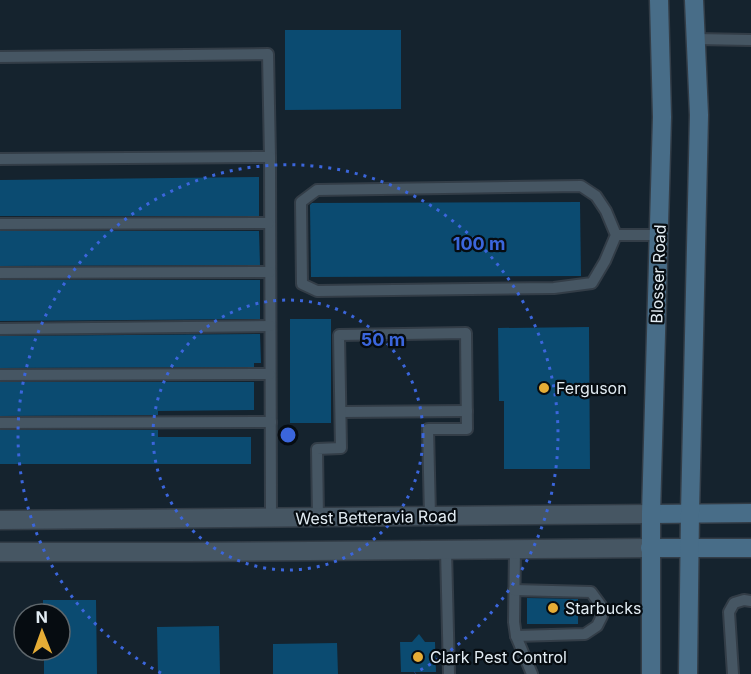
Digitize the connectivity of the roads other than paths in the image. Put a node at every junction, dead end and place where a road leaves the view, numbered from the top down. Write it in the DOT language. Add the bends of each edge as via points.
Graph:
graph roads {
  1 [pos="659,0"];
  2 [pos="694,0"];
  3 [pos="696,39"];
  4 [pos="751,39"];
  5 [pos="0,57"];
  6 [pos="270,157"];
  7 [pos="0,159"];
  8 [pos="269,223"];
  9 [pos="0,224"];
  10 [pos="659,235"];
  11 [pos="616,236"];
  12 [pos="270,272"];
  13 [pos="0,273"];
  14 [pos="270,326"];
  15 [pos="0,329"];
  16 [pos="270,374"];
  17 [pos="0,375"];
  18 [pos="467,411"];
  19 [pos="340,412"];
  20 [pos="271,422"];
  21 [pos="0,423"];
  22 [pos="690,513"];
  23 [pos="751,513"];
  24 [pos="651,514"];
  25 [pos="430,516"];
  26 [pos="271,518"];
  27 [pos="318,518"];
  28 [pos="0,520"];
  29 [pos="650,548"];
  30 [pos="690,548"];
  31 [pos="751,548"];
  32 [pos="515,549"];
  33 [pos="446,550"];
  34 [pos="0,552"];
  35 [pos="514,590"];
  36 [pos="751,601"];
  37 [pos="516,636"];
  38 [pos="449,674"];
  39 [pos="532,674"];
  40 [pos="651,674"];
  41 [pos="688,674"];
  42 [pos="733,674"];
  1 -- 10 [label="main road, Blosser Road"];
  2 -- 3 [label="main road"];
  3 -- 4 [label="lane"];
  3 -- 22 [label="main road" via="699,115"];
  5 -- 6 [label="lane" via="268,54"];
  6 -- 7 [label="lane"];
  6 -- 8 [label="lane"];
  8 -- 9 [label="lane"];
  8 -- 12 [label="lane"];
  10 -- 11 [label="lane"];
  10 -- 24 [label="main road, Blosser Road"];
  11 -- 11 [label="lane" via="592,283 554,288 317,291 303,284 301,202 317,190 580,186 596,196"];
  12 -- 13 [label="lane"];
  12 -- 14 [label="lane"];
  14 -- 15 [label="lane"];
  14 -- 16 [label="lane"];
  16 -- 17 [label="lane"];
  16 -- 20 [label="lane"];
  18 -- 19 [label="lane"];
  18 -- 19 [label="lane" via="466,333 339,335"];
  18 -- 25 [label="lane" via="467,429 428,429"];
  19 -- 27 [label="lane" via="341,448 317,449"];
  20 -- 21 [label="lane"];
  20 -- 26 [label="lane"];
  22 -- 23 [label="main road, West Betteravia Road"];
  22 -- 24 [label="main road, West Betteravia Road"];
  22 -- 30 [label="main road"];
  24 -- 25 [label="street, West Betteravia Road"];
  24 -- 29 [label="main road, Blosser Road"];
  25 -- 27 [label="street, West Betteravia Road"];
  26 -- 27 [label="street, West Betteravia Road"];
  26 -- 28 [label="street, West Betteravia Road"];
  29 -- 30 [label="main road, West Betteravia Road"];
  29 -- 32 [label="street, West Betteravia Road"];
  29 -- 40 [label="main road, Blosser Road"];
  30 -- 31 [label="main road, West Betteravia Road"];
  30 -- 41 [label="main road"];
  32 -- 33 [label="street, West Betteravia Road"];
  32 -- 35 [label="lane"];
  33 -- 34 [label="street, West Betteravia Road"];
  33 -- 38 [label="lane"];
  35 -- 37 [label="lane"];
  35 -- 37 [label="lane" via="591,592 602,607 597,626 585,634"];
  36 -- 42 [label="lane" via="734,603 729,612"];
  37 -- 39 [label="lane"];
}
